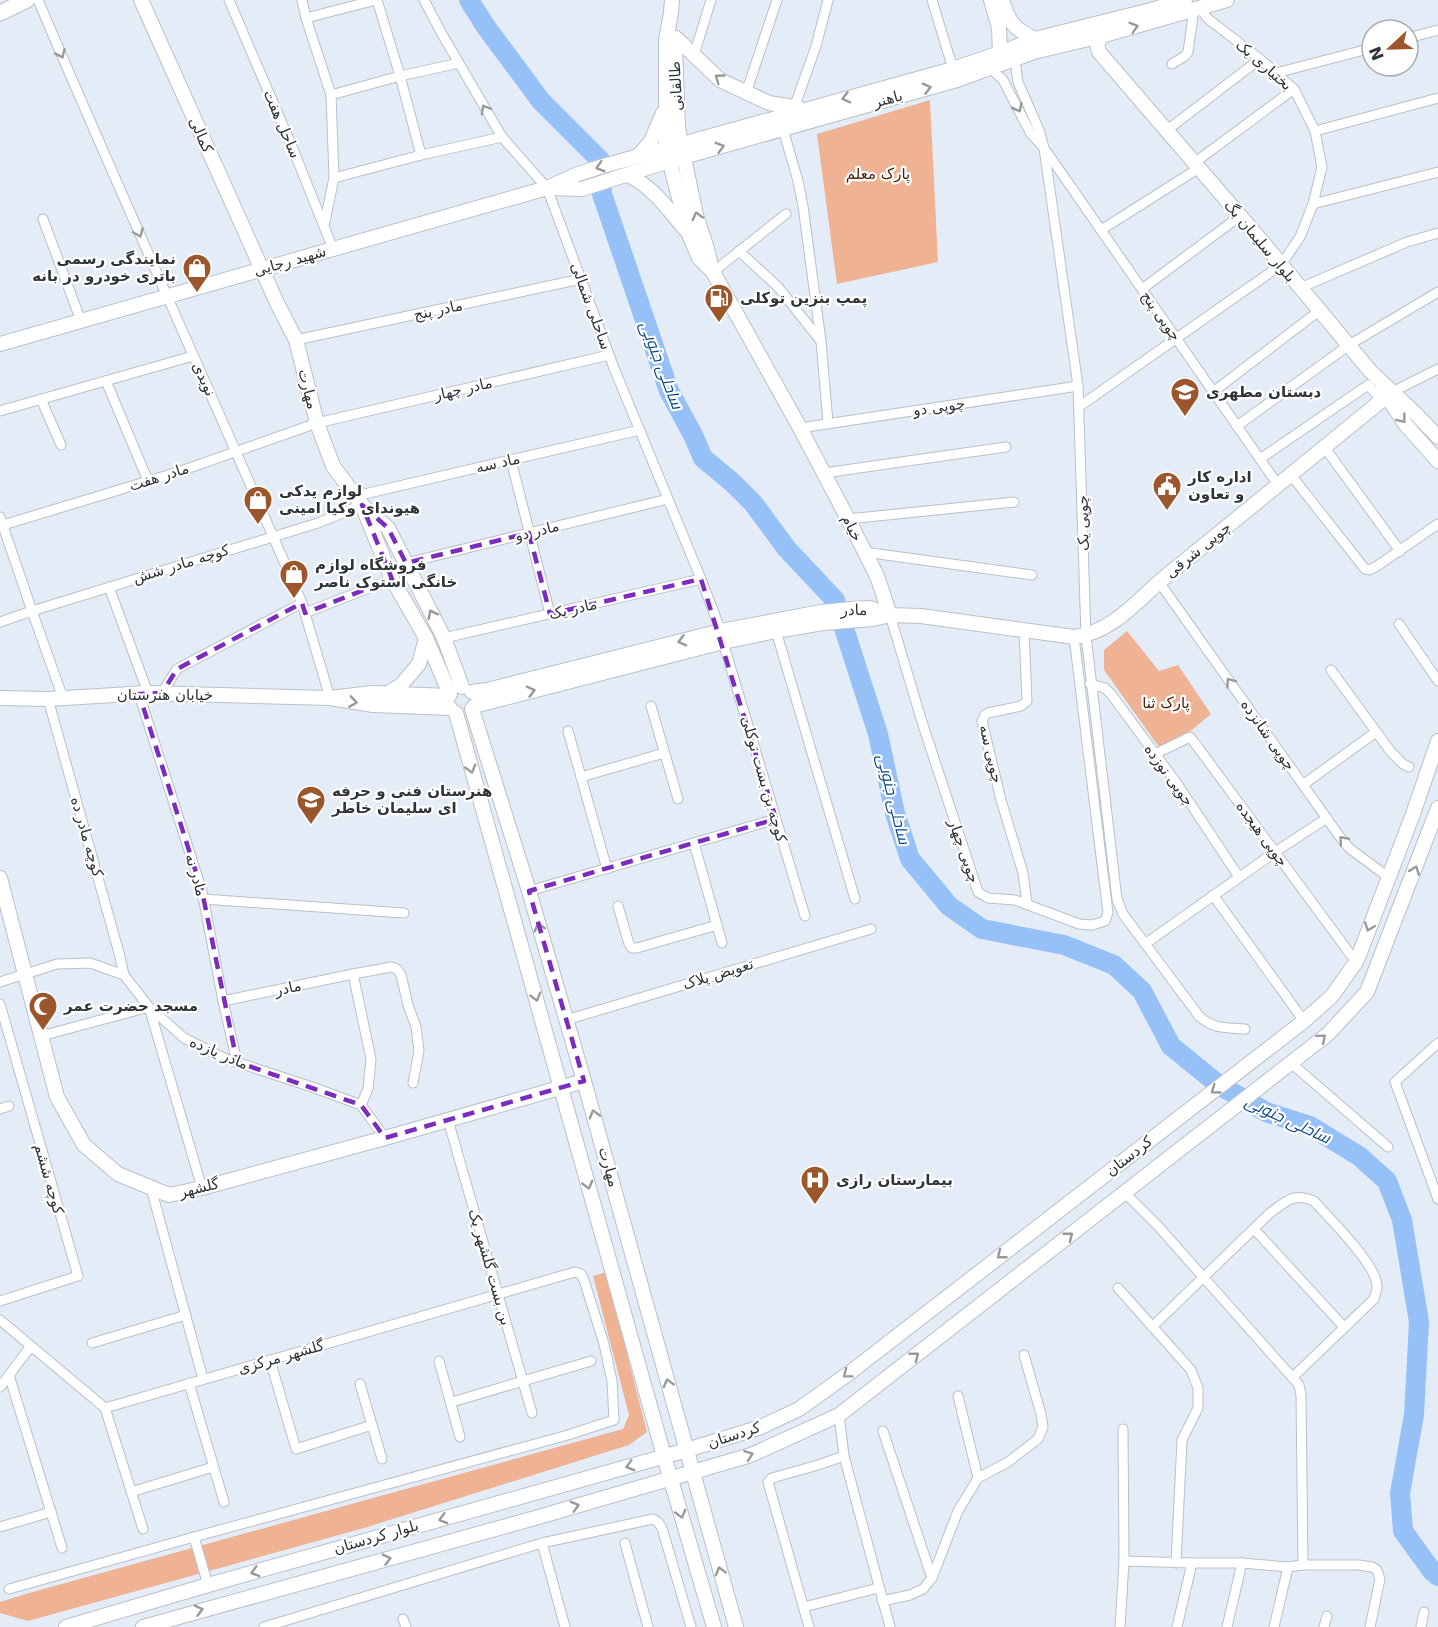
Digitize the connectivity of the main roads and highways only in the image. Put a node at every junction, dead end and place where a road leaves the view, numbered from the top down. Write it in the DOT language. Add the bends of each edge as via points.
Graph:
graph roads {
  1 [pos="27,0"];
  2 [pos="141,0"];
  3 [pos="991,0"];
  4 [pos="1002,0"];
  5 [pos="1227,0"];
  6 [pos="1193,6"];
  7 [pos="671,7"];
  8 [pos="0,13"];
  9 [pos="1101,36"];
  10 [pos="676,38"];
  11 [pos="1035,39"];
  12 [pos="1000,53"];
  13 [pos="813,107"];
  14 [pos="665,109"];
  15 [pos="683,151"];
  16 [pos="668,155"];
  17 [pos="638,156"];
  18 [pos="578,174"];
  19 [pos="626,176"];
  20 [pos="547,188"];
  21 [pos="688,232"];
  22 [pos="262,269"];
  23 [pos="713,272"];
  24 [pos="0,344"];
  25 [pos="1387,397"];
  26 [pos="1438,437"];
  27 [pos="1438,461"];
  28 [pos="359,501"];
  29 [pos="890,615"];
  30 [pos="822,618"];
  31 [pos="722,637"];
  32 [pos="426,638"];
  33 [pos="387,694"];
  34 [pos="0,698"];
  35 [pos="330,698"];
  36 [pos="460,700"];
  37 [pos="1438,741"];
  38 [pos="1438,808"];
  39 [pos="1413,814"];
  40 [pos="1436,825"];
  41 [pos="0,878"];
  42 [pos="2,897"];
  43 [pos="584,1081"];
  44 [pos="561,1088"];
  45 [pos="687,1450"];
  46 [pos="664,1456"];
  47 [pos="693,1472"];
  48 [pos="670,1478"];
  49 [pos="66,1627"];
  50 [pos="143,1627"];
  51 [pos="714,1627"];
  52 [pos="736,1627"];
  1 -- 8 [label="main road"];
  2 -- 22 [label="main road, کمالی"];
  3 -- 12 [label="main road" via="999,28"];
  4 -- 11 [label="main road" via="1012,25"];
  5 -- 6 [label="main road, باهنر"];
  9 -- 6 [label="main road, باهنر, one-way"];
  6 -- 11 [label="main road, باهنر" via="1151,10"];
  7 -- 10 [label="main road, طالقانی"];
  7 -- 14 [label="main road, طالقانی" via="666,40"];
  15 -- 9 [label="main road, باهنر, one-way" via="783,129 957,80 1034,52"];
  9 -- 25 [label="main road, بلوار سلیمان بگ" via="1099,52 1349,345"];
  13 -- 10 [label="main road, one-way" via="769,103 720,80"];
  10 -- 15 [label="main road, طالقانی" via="678,128"];
  11 -- 12 [label="main road, باهنر"];
  12 -- 13 [label="main road, باهنر, one-way"];
  13 -- 15 [label="main road, باهنر"];
  14 -- 16 [label="main road, طالقانی"];
  14 -- 17 [label="main road" via="655,133"];
  15 -- 16 [label="main road, باهنر"];
  23 -- 15 [label="main road, خیام, one-way"];
  16 -- 17 [label="main road, باهنر"];
  16 -- 19 [label="main road, باهنر"];
  16 -- 21 [label="main road, خیام"];
  17 -- 18 [label="main road, باهنر, one-way"];
  18 -- 20 [label="main road, شهید رجایی"];
  19 -- 20 [label="main road, باهنر" via="582,189"];
  19 -- 21 [label="main road" via="641,181 654,192"];
  20 -- 22 [label="main road, شهید رجایی"];
  21 -- 23 [label="main road, خیام" via="699,258"];
  22 -- 24 [label="main road, شهید رجایی"];
  22 -- 28 [label="main road, مهارت" via="296,340 317,423 333,466"];
  23 -- 29 [label="main road, خیام" via="848,519 877,576"];
  25 -- 26 [label="main road, بلوار سلیمان بگ"];
  25 -- 27 [label="main road, one-way"];
  25 -- 29 [label="main road, چوپی شرقی" via="1101,630 1080,637"];
  28 -- 32 [label="main road, مهارت" via="392,579"];
  36 -- 28 [label="main road, مهارت, one-way" via="444,638 406,563 388,528"];
  29 -- 30 [label="main road, مادر" via="870,608 853,615"];
  30 -- 31 [label="main road, مادر"];
  30 -- 31 [label="main road, مادر" via="776,631"];
  31 -- 36 [label="main road, مادر" via="487,690"];
  32 -- 33 [label="main road" via="419,664 401,685"];
  32 -- 36 [label="main road, مهارت"];
  33 -- 35 [label="main road, خیابان هنرستان"];
  33 -- 36 [label="main road, خیابان هنرستان"];
  34 -- 35 [label="main road, خیابان هنرستان" via="150,693"];
  35 -- 36 [label="main road, خیابان هنرستان, one-way" via="373,705"];
  43 -- 36 [label="main road, مهارت, one-way" via="529,891"];
  36 -- 44 [label="main road, مهارت, one-way"];
  37 -- 39 [label="main road, کردستان"];
  38 -- 40 [label="main road, کردستان"];
  39 -- 40 [label="main road"];
  39 -- 45 [label="main road, کردستان, one-way" via="1356,962 1332,996 1304,1021 799,1409 761,1427"];
  47 -- 40 [label="main road, کردستان, one-way" via="751,1455 839,1415 1328,1034 1367,992"];
  41 -- 42 [label="main road, گلشهر"];
  42 -- 44 [label="main road, گلشهر" via="57,1097 84,1145 118,1174 169,1195"];
  43 -- 44 [label="main road, گلشهر"];
  45 -- 43 [label="main road, مهارت, one-way"];
  44 -- 46 [label="main road, مهارت, one-way"];
  45 -- 46 [label="main road, بلوار کردستان"];
  45 -- 47 [label="main road, مهارت"];
  46 -- 48 [label="main road, مهارت"];
  46 -- 49 [label="main road, بلوار کردستان, one-way"];
  47 -- 48 [label="main road, بلوار کردستان"];
  52 -- 47 [label="main road, مهارت, one-way"];
  50 -- 48 [label="main road, بلوار کردستان, one-way"];
  48 -- 51 [label="main road, مهارت, one-way"];
}
